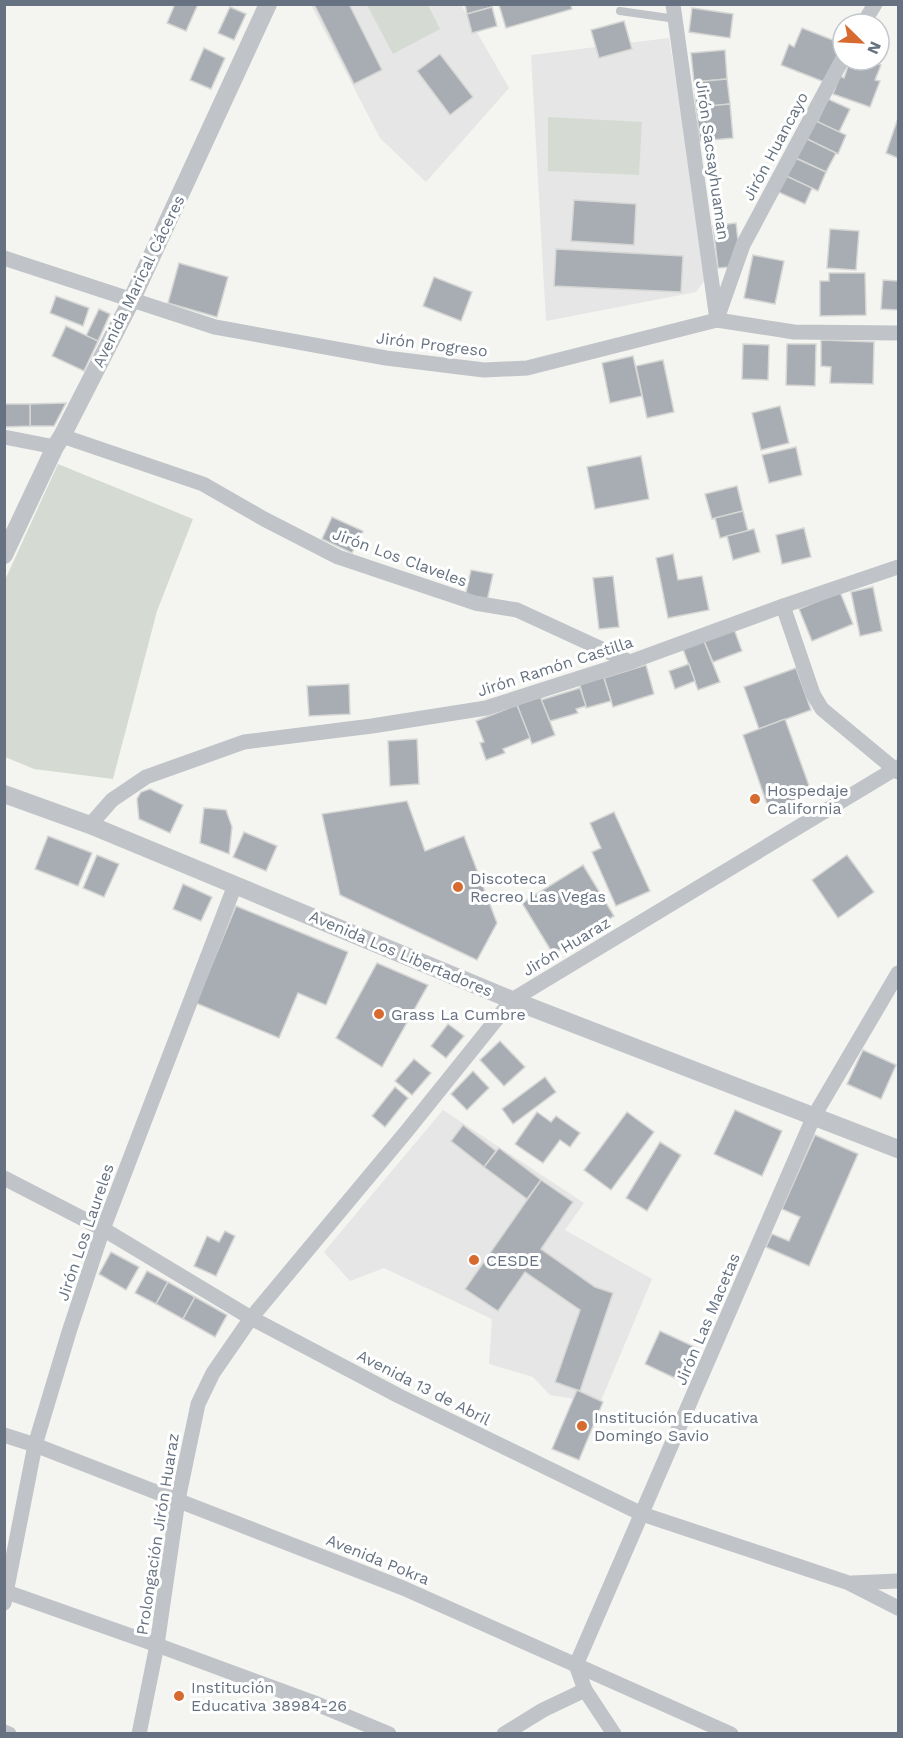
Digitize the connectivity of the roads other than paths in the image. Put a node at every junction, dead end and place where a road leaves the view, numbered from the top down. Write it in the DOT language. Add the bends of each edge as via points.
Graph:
graph roads {
  1 [pos="264,6"];
  2 [pos="620,12"];
  3 [pos="674,12"];
  4 [pos="836,72"];
  5 [pos="4,258"];
  6 [pos="131,301"];
  7 [pos="717,320"];
  8 [pos="898,333"];
  9 [pos="4,437"];
  10 [pos="59,442"];
  11 [pos="4,555"];
  12 [pos="898,567"];
  13 [pos="783,606"];
  14 [pos="630,662"];
  15 [pos="897,770"];
  16 [pos="4,795"];
  17 [pos="90,825"];
  18 [pos="235,885"];
  19 [pos="898,973"];
  20 [pos="512,1000"];
  21 [pos="814,1116"];
  22 [pos="898,1149"];
  23 [pos="4,1178"];
  24 [pos="103,1229"];
  25 [pos="251,1318"];
  26 [pos="4,1435"];
  27 [pos="35,1444"];
  28 [pos="178,1500"];
  29 [pos="642,1514"];
  30 [pos="898,1581"];
  31 [pos="849,1583"];
  32 [pos="5,1595"];
  33 [pos="898,1608"];
  34 [pos="158,1645"];
  35 [pos="576,1665"];
  36 [pos="585,1690"];
  37 [pos="139,1734"];
  38 [pos="389,1734"];
  39 [pos="504,1734"];
  40 [pos="614,1734"];
  41 [pos="731,1734"];
  1 -- 6 [label="street, Avenida Marical Cáceres"];
  2 -- 3 [label="lane"];
  3 -- 7 [label="street, Jirón Sacsayhuaman"];
  4 -- 7 [label="street, Jirón Huancayo" via="743,245"];
  5 -- 6 [label="street, Jirón Progreso"];
  6 -- 7 [label="street, Jirón Progreso" via="215,327 386,358 484,370 527,368"];
  6 -- 10 [label="street, Avenida Marical Cáceres"];
  7 -- 8 [label="street, Jirón Progreso" via="794,332"];
  9 -- 10 [label="street, Jirón Los Claveles"];
  10 -- 11 [label="street, Avenida Marical Cáceres"];
  10 -- 14 [label="street, Jirón Los Claveles" via="203,484 338,557 475,603 517,610"];
  12 -- 13 [label="street, Jirón Ramón Castilla"];
  13 -- 14 [label="street, Jirón Ramón Castilla"];
  13 -- 15 [label="street" via="817,702"];
  14 -- 17 [label="street, Jirón Ramón Castilla" via="486,708 244,742 146,777 112,800"];
  15 -- 20 [label="street, Jirón Huaraz"];
  16 -- 17 [label="street, Avenida Los Libertadores"];
  17 -- 18 [label="street, Avenida Los Libertadores"];
  18 -- 20 [label="street, Avenida Los Libertadores"];
  18 -- 24 [label="street, Jirón Los Laureles"];
  19 -- 21 [label="street, Jirón Las Macetas"];
  20 -- 21 [label="street, Avenida Los Libertadores"];
  20 -- 25 [label="street, Jirón Huaraz"];
  21 -- 22 [label="street, Avenida Los Libertadores"];
  21 -- 29 [label="street, Jirón Las Macetas"];
  23 -- 24 [label="street, Avenida 13 de Abril"];
  24 -- 25 [label="street, Avenida 13 de Abril"];
  24 -- 27 [label="street, Jirón Los Laureles"];
  25 -- 28 [label="street, Prolongación Jirón Huaraz" via="213,1373 198,1404"];
  25 -- 29 [label="street, Avenida 13 de Abril" via="399,1396"];
  26 -- 27 [label="street, Avenida Pokra"];
  27 -- 28 [label="street, Avenida Pokra"];
  27 -- 32 [label="street, Jirón Los Laureles"];
  28 -- 34 [label="street, Prolongación Jirón Huaraz"];
  28 -- 35 [label="street, Avenida Pokra" via="403,1588"];
  29 -- 31 [label="street, Avenida 13 de Abril"];
  29 -- 35 [label="street, Jirón Las Macetas"];
  30 -- 31 [label="street"];
  31 -- 33 [label="street"];
  32 -- 34 [label="street"];
  34 -- 37 [label="street, Prolongación Jirón Huaraz"];
  34 -- 38 [label="street"];
  35 -- 36 [label="street"];
  35 -- 41 [label="street, Avenida Pokra"];
  36 -- 39 [label="street"];
  36 -- 40 [label="street"];
}
